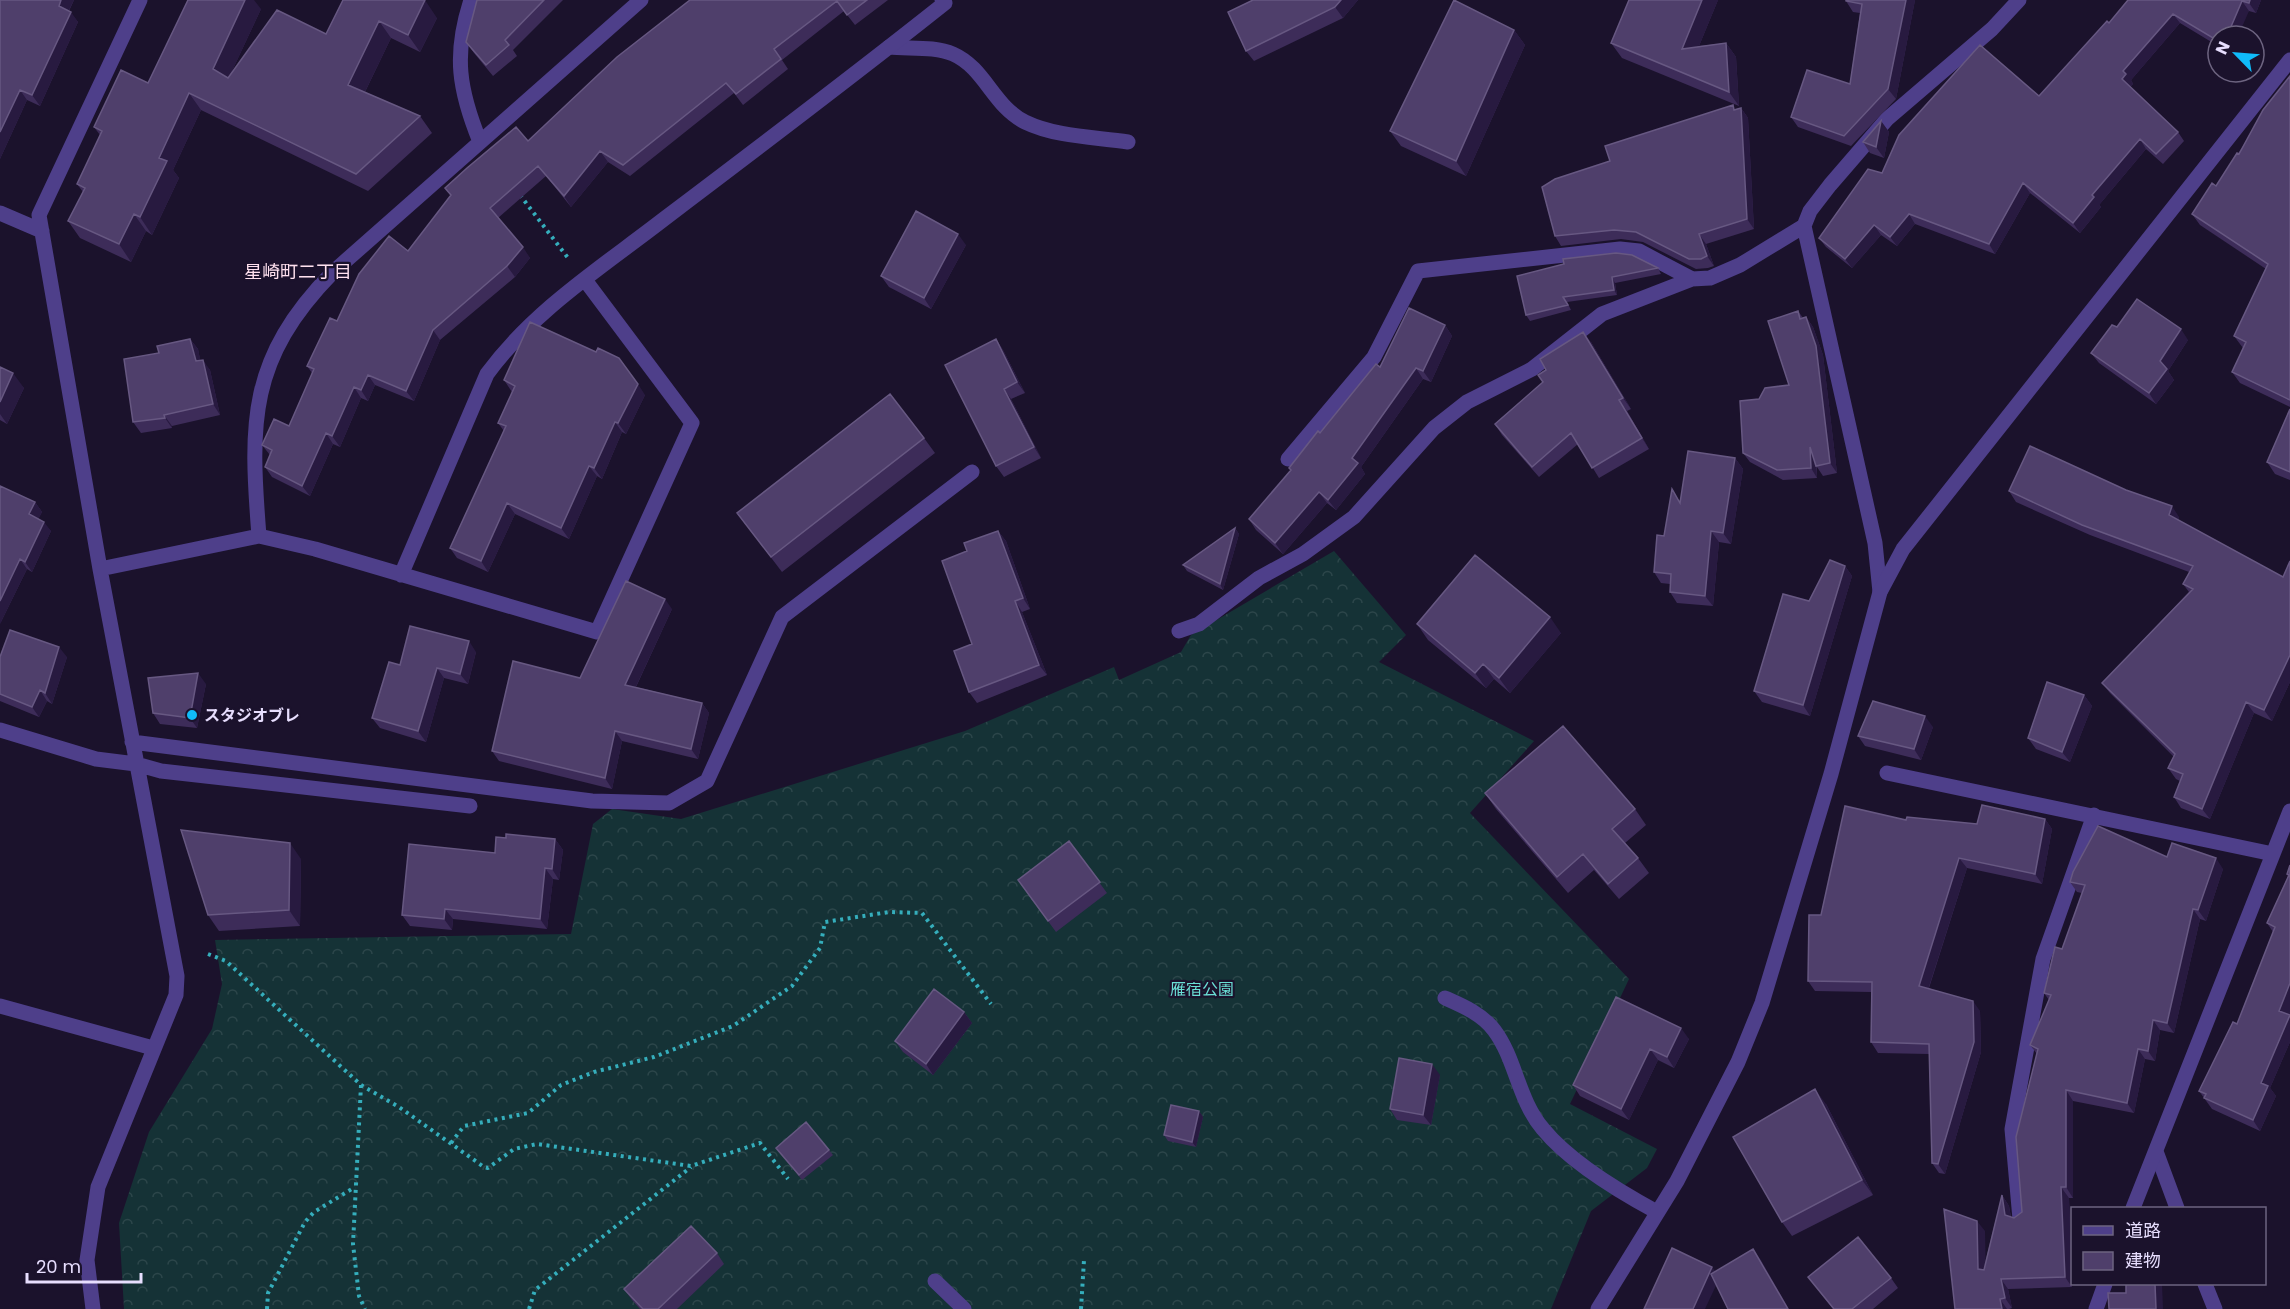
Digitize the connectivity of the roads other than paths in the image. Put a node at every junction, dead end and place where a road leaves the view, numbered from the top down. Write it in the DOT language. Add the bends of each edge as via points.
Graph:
graph roads {
  1 [pos="140,0"];
  2 [pos="471,0"];
  3 [pos="641,0"];
  4 [pos="942,0"];
  5 [pos="2019,0"];
  6 [pos="889,47"];
  7 [pos="2290,60"];
  8 [pos="480,142"];
  9 [pos="1128,142"];
  10 [pos="0,213"];
  11 [pos="1804,226"];
  12 [pos="42,231"];
  13 [pos="1692,279"];
  14 [pos="585,280"];
  15 [pos="1288,459"];
  16 [pos="972,472"];
  17 [pos="259,536"];
  18 [pos="100,569"];
  19 [pos="401,575"];
  20 [pos="1880,592"];
  21 [pos="1179,631"];
  22 [pos="0,730"];
  23 [pos="132,742"];
  24 [pos="136,764"];
  25 [pos="1887,772"];
  26 [pos="470,806"];
  27 [pos="2290,811"];
  28 [pos="2094,815"];
  29 [pos="2273,854"];
  30 [pos="1445,998"];
  31 [pos="0,1006"];
  32 [pos="153,1048"];
  33 [pos="2157,1154"];
  34 [pos="2134,1207"];
  35 [pos="2176,1207"];
  36 [pos="1657,1212"];
  37 [pos="2020,1219"];
  38 [pos="935,1281"];
  39 [pos="2105,1285"];
  40 [pos="2205,1285"];
  41 [pos="93,1309"];
  42 [pos="964,1309"];
  43 [pos="1598,1309"];
  44 [pos="2096,1309"];
  45 [pos="2215,1309"];
  1 -- 12 [label="street" via="39,215"];
  2 -- 8 [label="street" via="459,51 460,82"];
  3 -- 8 [label="street"];
  4 -- 6 [label="street" via="945,3"];
  5 -- 11 [label="street" via="1992,29 1887,119 1830,185"];
  6 -- 9 [label="street" via="952,54 974,68 1001,105 1042,129"];
  6 -- 14 [label="street"];
  7 -- 20 [label="street" via="1903,549"];
  8 -- 17 [label="street" via="333,272 290,323 259,391 255,418"];
  10 -- 12 [label="street"];
  11 -- 13 [label="street" via="1740,265 1710,278"];
  11 -- 20 [label="street" via="1875,543"];
  12 -- 18 [label="street"];
  13 -- 15 [label="street" via="1639,251 1620,249 1418,271 1374,357"];
  13 -- 21 [label="street" via="1602,314 1532,369 1467,402 1434,428 1354,517 1303,554 1259,578 1198,624"];
  14 -- 19 [label="street" via="508,346 487,374"];
  14 -- 19 [label="street" via="692,423 597,632"];
  16 -- 23 [label="street" via="782,617 707,781 669,803 592,801"];
  17 -- 18 [label="street"];
  17 -- 19 [label="street"];
  18 -- 23 [label="street"];
  20 -- 36 [label="street" via="1828,785 1762,1003 1733,1072"];
  22 -- 24 [label="street" via="96,759"];
  23 -- 24 [label="street"];
  24 -- 26 [label="street" via="161,771"];
  24 -- 32 [label="street" via="177,976 176,995"];
  25 -- 28 [label="street"];
  27 -- 29 [label="street"];
  28 -- 29 [label="street"];
  28 -- 37 [label="street" via="2043,958 2012,1129"];
  29 -- 33 [label="street"];
  30 -- 36 [label="street" via="1470,1009 1494,1030 1542,1129 1622,1193"];
  31 -- 32 [label="street"];
  32 -- 41 [label="street" via="98,1187 87,1260"];
  33 -- 34 [label="street"];
  33 -- 35 [label="street"];
  36 -- 43 [label="street"];
  38 -- 42 [label="street"];
  39 -- 44 [label="street"];
  40 -- 45 [label="street"];
}
